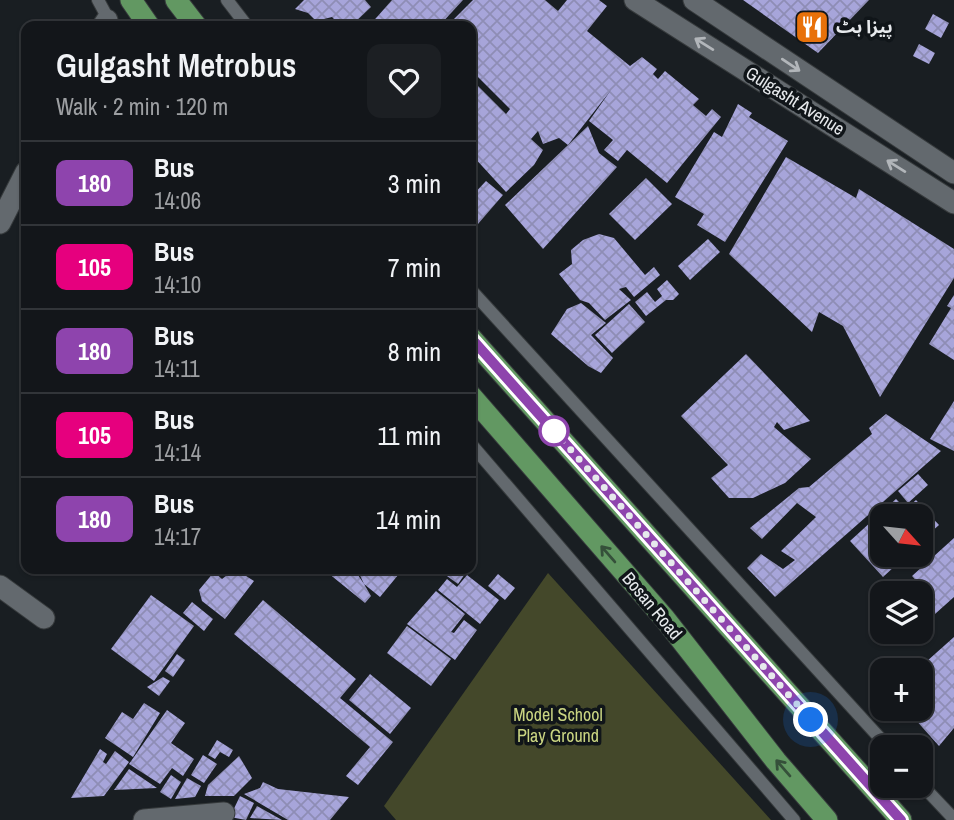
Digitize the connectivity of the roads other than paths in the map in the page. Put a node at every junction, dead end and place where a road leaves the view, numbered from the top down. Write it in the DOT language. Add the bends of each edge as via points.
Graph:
graph roads {
  1 [pos="98,0"];
  2 [pos="131,0"];
  3 [pos="176,0"];
  4 [pos="227,0"];
  5 [pos="635,0"];
  6 [pos="698,1"];
  7 [pos="107,21"];
  8 [pos="146,21"];
  9 [pos="193,21"];
  10 [pos="243,21"];
  11 [pos="954,173"];
  12 [pos="21,182"];
  13 [pos="954,202"];
  14 [pos="0,223"];
  15 [pos="476,295"];
  16 [pos="476,344"];
  17 [pos="476,402"];
  18 [pos="476,450"];
  19 [pos="0,586"];
  20 [pos="44,618"];
  21 [pos="877,735"];
  22 [pos="933,797"];
  23 [pos="224,813"];
  24 [pos="954,819"];
  25 [pos="144,820"];
  26 [pos="794,820"];
  27 [pos="827,820"];
  28 [pos="901,820"];
  1 -- 7 [label="lane"];
  2 -- 8 [label="main road"];
  3 -- 9 [label="main road"];
  4 -- 10 [label="lane"];
  13 -- 5 [label="street, Gulgasht Avenue, one-way"];
  6 -- 11 [label="street, Gulgasht Avenue, one-way"];
  12 -- 14 [label="street"];
  15 -- 21 [label="lane"];
  16 -- 28 [label="main road"];
  27 -- 17 [label="main road, Bosan Road, one-way" via="665,619"];
  18 -- 26 [label="lane"];
  19 -- 20 [label="street"];
  22 -- 24 [label="lane"];
  23 -- 25 [label="street"];
}
